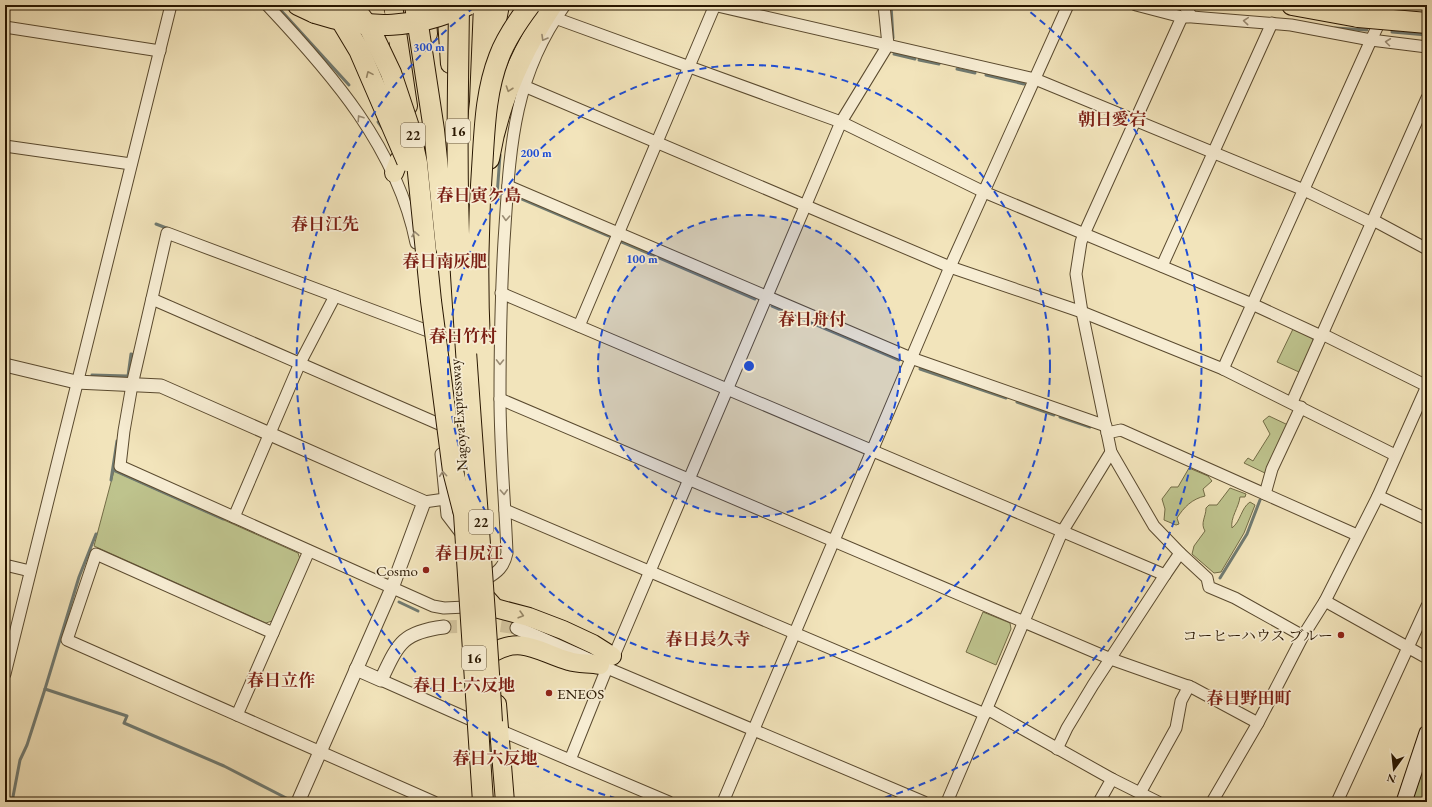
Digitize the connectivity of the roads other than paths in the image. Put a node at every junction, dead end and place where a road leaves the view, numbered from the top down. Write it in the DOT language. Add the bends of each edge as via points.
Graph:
graph roads {
  1 [pos="170,5"];
  2 [pos="267,5"];
  3 [pos="298,5"];
  4 [pos="332,5"];
  5 [pos="352,5"];
  6 [pos="373,5"];
  7 [pos="393,5"];
  8 [pos="415,5"];
  9 [pos="426,5"];
  10 [pos="446,5"];
  11 [pos="459,5"];
  12 [pos="468,5"];
  13 [pos="483,5"];
  14 [pos="499,5"];
  15 [pos="530,5"];
  16 [pos="565,5"];
  17 [pos="715,5"];
  18 [pos="884,5"];
  19 [pos="1068,5"];
  20 [pos="1136,5"];
  21 [pos="1184,5"];
  22 [pos="1292,5"];
  23 [pos="1322,5"];
  24 [pos="1388,5"];
  25 [pos="1412,5"];
  26 [pos="1427,6"];
  27 [pos="553,12"];
  28 [pos="1358,13"];
  29 [pos="1187,17"];
  30 [pos="1427,23"];
  31 [pos="1272,24"];
  32 [pos="5,27"];
  33 [pos="1370,40"];
  34 [pos="888,45"];
  35 [pos="1427,47"];
  36 [pos="160,51"];
  37 [pos="688,67"];
  38 [pos="1035,79"];
  39 [pos="524,86"];
  40 [pos="1427,98"];
  41 [pos="479,102"];
  42 [pos="1136,121"];
  43 [pos="841,122"];
  44 [pos="411,123"];
  45 [pos="656,143"];
  46 [pos="415,145"];
  47 [pos="5,146"];
  48 [pos="1213,153"];
  49 [pos="131,164"];
  50 [pos="394,173"];
  51 [pos="418,186"];
  52 [pos="508,186"];
  53 [pos="1304,190"];
  54 [pos="984,192"];
  55 [pos="805,206"];
  56 [pos="1372,221"];
  57 [pos="618,233"];
  58 [pos="1084,234"];
  59 [pos="471,239"];
  60 [pos="1427,249"];
  61 [pos="446,262"];
  62 [pos="1162,266"];
  63 [pos="950,267"];
  64 [pos="501,293"];
  65 [pos="335,296"];
  66 [pos="767,296"];
  67 [pos="152,298"];
  68 [pos="1252,304"];
  69 [pos="1082,312"];
  70 [pos="579,326"];
  71 [pos="428,331"];
  72 [pos="1322,335"];
  73 [pos="911,358"];
  74 [pos="300,364"];
  75 [pos="5,365"];
  76 [pos="1223,369"];
  77 [pos="76,382"];
  78 [pos="132,385"];
  79 [pos="1427,386"];
  80 [pos="727,389"];
  81 [pos="500,400"];
  82 [pos="1296,405"];
  83 [pos="439,424"];
  84 [pos="1107,430"];
  85 [pos="270,434"];
  86 [pos="872,451"];
  87 [pos="1111,452"];
  88 [pos="1396,455"];
  89 [pos="689,480"];
  90 [pos="1265,494"];
  91 [pos="1378,496"];
  92 [pos="445,499"];
  93 [pos="424,502"];
  94 [pos="505,510"];
  95 [pos="472,516"];
  96 [pos="234,517"];
  97 [pos="1427,519"];
  98 [pos="1062,532"];
  99 [pos="1357,535"];
  100 [pos="463,536"];
  101 [pos="833,541"];
  102 [pos="309,551"];
  103 [pos="1180,553"];
  104 [pos="5,565"];
  105 [pos="30,571"];
  106 [pos="650,571"];
  107 [pos="1165,576"];
  108 [pos="486,579"];
  109 [pos="392,588"];
  110 [pos="487,599"];
  111 [pos="1325,601"];
  112 [pos="1427,606"];
  113 [pos="466,607"];
  114 [pos="1024,622"];
  115 [pos="444,627"];
  116 [pos="517,628"];
  117 [pos="273,633"];
  118 [pos="794,633"];
  119 [pos="1303,636"];
  120 [pos="1408,648"];
  121 [pos="492,653"];
  122 [pos="1427,658"];
  123 [pos="1111,659"];
  124 [pos="610,664"];
  125 [pos="356,669"];
  126 [pos="5,674"];
  127 [pos="381,680"];
  128 [pos="1189,686"];
  129 [pos="986,712"];
  130 [pos="237,715"];
  131 [pos="470,719"];
  132 [pos="1258,723"];
  133 [pos="500,730"];
  134 [pos="753,730"];
  135 [pos="1427,733"];
  136 [pos="1057,749"];
  137 [pos="320,752"];
  138 [pos="570,760"];
  139 [pos="1112,779"];
  140 [pos="1140,793"];
  141 [pos="298,802"];
  142 [pos="434,802"];
  143 [pos="474,802"];
  144 [pos="483,802"];
  145 [pos="496,802"];
  146 [pos="505,802"];
  147 [pos="669,802"];
  148 [pos="723,802"];
  149 [pos="924,802"];
  150 [pos="947,802"];
  151 [pos="1099,802"];
  152 [pos="1158,802"];
  153 [pos="1213,802"];
  154 [pos="1337,802"];
  155 [pos="1404,802"];
  1 -- 36 [label="street"];
  50 -- 2 [label="street, one-way" via="340,86"];
  3 -- 12 [label="highway, bridge" via="333,19 387,26 431,20"];
  51 -- 4 [label="highway, one-way, bridge" via="359,50"];
  5 -- 51 [label="highway, bridge" via="370,29 391,73 409,127 417,163"];
  6 -- 44 [label="highway" via="397,88"];
  7 -- 44 [label="highway, 22"];
  8 -- 95 [label="highway, Nagoya Expressway / 16, bridge" via="434,130"];
  9 -- 61 [label="highway, 22"];
  10 -- 59 [label="highway, 22"];
  11 -- 95 [label="highway, Nagoya Expressway / 16, bridge" via="460,257"];
  13 -- 41 [label="highway, 22"];
  14 -- 41 [label="highway"];
  15 -- 59 [label="highway, bridge" via="506,41 490,89"];
  16 -- 27 [label="street"];
  17 -- 34 [label="street"];
  17 -- 37 [label="street"];
  18 -- 34 [label="street"];
  19 -- 38 [label="street"];
  20 -- 29 [label="street"];
  21 -- 29 [label="street"];
  22 -- 28 [label="highway"];
  23 -- 28 [label="highway"];
  24 -- 33 [label="street"];
  25 -- 26 [label="highway"];
  27 -- 37 [label="street"];
  27 -- 39 [label="street, one-way" via="529,67"];
  27 -- 59 [label="highway, one-way, bridge" via="523,54 495,128"];
  28 -- 30 [label="highway, bridge"];
  31 -- 29 [label="street, one-way"];
  29 -- 42 [label="street"];
  31 -- 33 [label="street"];
  31 -- 48 [label="street"];
  32 -- 36 [label="street"];
  35 -- 33 [label="street, one-way"];
  33 -- 53 [label="street"];
  34 -- 38 [label="street"];
  34 -- 43 [label="street"];
  36 -- 49 [label="street"];
  37 -- 43 [label="street"];
  37 -- 45 [label="street"];
  38 -- 42 [label="street"];
  38 -- 54 [label="street"];
  39 -- 45 [label="street"];
  39 -- 52 [label="street" via="516,111"];
  40 -- 56 [label="street"];
  41 -- 59 [label="highway, 22"];
  42 -- 48 [label="street"];
  42 -- 58 [label="street"];
  43 -- 54 [label="street"];
  43 -- 55 [label="street"];
  44 -- 46 [label="highway, 22"];
  45 -- 55 [label="street"];
  45 -- 57 [label="street"];
  46 -- 50 [label="highway" via="399,160"];
  46 -- 61 [label="highway, 22" via="429,217"];
  47 -- 49 [label="street"];
  48 -- 53 [label="street"];
  48 -- 62 [label="street"];
  49 -- 77 [label="street"];
  71 -- 50 [label="street, one-way" via="413,224"];
  51 -- 95 [label="highway, bridge" via="453,471"];
  52 -- 57 [label="street"];
  52 -- 64 [label="street, one-way"];
  53 -- 56 [label="street"];
  53 -- 68 [label="street"];
  54 -- 58 [label="street"];
  54 -- 63 [label="street"];
  55 -- 63 [label="street"];
  55 -- 66 [label="street"];
  56 -- 60 [label="street"];
  56 -- 72 [label="street"];
  57 -- 66 [label="street"];
  57 -- 70 [label="street"];
  58 -- 62 [label="street"];
  58 -- 69 [label="street" via="1076,274"];
  59 -- 95 [label="highway, bridge" via="478,304 484,491"];
  59 -- 108 [label="highway, 22"];
  61 -- 100 [label="highway, 22"];
  62 -- 68 [label="street"];
  63 -- 69 [label="street"];
  63 -- 73 [label="street"];
  64 -- 70 [label="street"];
  64 -- 81 [label="street, one-way"];
  65 -- 67 [label="street" via="167,233"];
  65 -- 71 [label="street"];
  65 -- 74 [label="street"];
  66 -- 73 [label="street"];
  66 -- 80 [label="street"];
  67 -- 74 [label="street"];
  67 -- 78 [label="street"];
  68 -- 72 [label="street"];
  68 -- 76 [label="street"];
  69 -- 76 [label="street"];
  69 -- 84 [label="street"];
  70 -- 80 [label="street"];
  71 -- 83 [label="street"];
  72 -- 79 [label="street"];
  72 -- 82 [label="street"];
  73 -- 84 [label="street"];
  73 -- 86 [label="street"];
  74 -- 83 [label="street"];
  74 -- 85 [label="street"];
  75 -- 77 [label="street"];
  76 -- 82 [label="street"];
  77 -- 78 [label="street"];
  77 -- 105 [label="street"];
  78 -- 85 [label="street" via="161,386"];
  78 -- 96 [label="street" via="120,466"];
  79 -- 88 [label="street"];
  80 -- 86 [label="street"];
  80 -- 89 [label="street"];
  81 -- 89 [label="street"];
  81 -- 94 [label="street, one-way"];
  82 -- 88 [label="street"];
  82 -- 90 [label="street"];
  92 -- 83 [label="street, one-way"];
  84 -- 87 [label="street"];
  84 -- 90 [label="street" via="1121,430"];
  85 -- 93 [label="street"];
  85 -- 96 [label="street"];
  86 -- 98 [label="street"];
  86 -- 101 [label="street"];
  87 -- 98 [label="street"];
  87 -- 103 [label="street" via="1154,526"];
  88 -- 91 [label="street"];
  89 -- 101 [label="street"];
  89 -- 106 [label="street"];
  90 -- 99 [label="street"];
  91 -- 97 [label="street"];
  91 -- 99 [label="street"];
  92 -- 93 [label="street"];
  92 -- 100 [label="street" via="448,518"];
  93 -- 109 [label="street"];
  94 -- 106 [label="street"];
  94 -- 108 [label="street" via="507,553 498,572"];
  95 -- 144 [label="highway, Nagoya Expressway / 16, bridge"];
  95 -- 145 [label="highway, Nagoya Expressway / 16, bridge"];
  96 -- 102 [label="street"];
  98 -- 107 [label="street"];
  98 -- 114 [label="street"];
  99 -- 111 [label="street"];
  100 -- 113 [label="highway, 22"];
  101 -- 114 [label="street"];
  101 -- 118 [label="street"];
  102 -- 109 [label="street"];
  102 -- 117 [label="street"];
  103 -- 107 [label="street"];
  103 -- 119 [label="street" via="1206,578 1209,588 1235,598"];
  104 -- 105 [label="street"];
  105 -- 126 [label="street"];
  106 -- 118 [label="street"];
  106 -- 124 [label="street"];
  107 -- 123 [label="street"];
  108 -- 110 [label="highway, 22"];
  109 -- 113 [label="street" via="439,608"];
  109 -- 125 [label="street"];
  110 -- 121 [label="highway, 22"];
  110 -- 124 [label="highway, one-way" via="495,608 529,617 593,644"];
  111 -- 119 [label="street"];
  111 -- 120 [label="street"];
  112 -- 120 [label="street"];
  113 -- 131 [label="highway, 22"];
  114 -- 123 [label="street"];
  114 -- 129 [label="street"];
  115 -- 127 [label="street" via="423,630 405,639 394,653"];
  116 -- 124 [label="street"];
  117 -- 130 [label="street"];
  117 -- 130 [label="street" via="96,554 68,640"];
  118 -- 129 [label="street"];
  118 -- 134 [label="street"];
  119 -- 132 [label="street"];
  120 -- 122 [label="street"];
  120 -- 154 [label="street"];
  121 -- 124 [label="highway" via="510,646 529,646 573,663"];
  121 -- 133 [label="highway, 22"];
  123 -- 128 [label="street"];
  123 -- 136 [label="street" via="1092,685"];
  124 -- 134 [label="street"];
  124 -- 138 [label="street"];
  125 -- 127 [label="street"];
  125 -- 137 [label="street"];
  127 -- 131 [label="street"];
  128 -- 132 [label="street"];
  128 -- 140 [label="street" via="1181,701 1176,728"];
  129 -- 136 [label="street"];
  129 -- 150 [label="street"];
  130 -- 137 [label="street"];
  131 -- 143 [label="highway, 22"];
  132 -- 153 [label="street"];
  133 -- 138 [label="street"];
  133 -- 146 [label="highway, 22"];
  134 -- 148 [label="street"];
  134 -- 149 [label="street"];
  135 -- 155 [label="main road"];
  136 -- 139 [label="street"];
  137 -- 141 [label="street"];
  137 -- 142 [label="street"];
  138 -- 147 [label="street"];
  139 -- 140 [label="street"];
  139 -- 151 [label="street"];
  140 -- 152 [label="street"];
}
